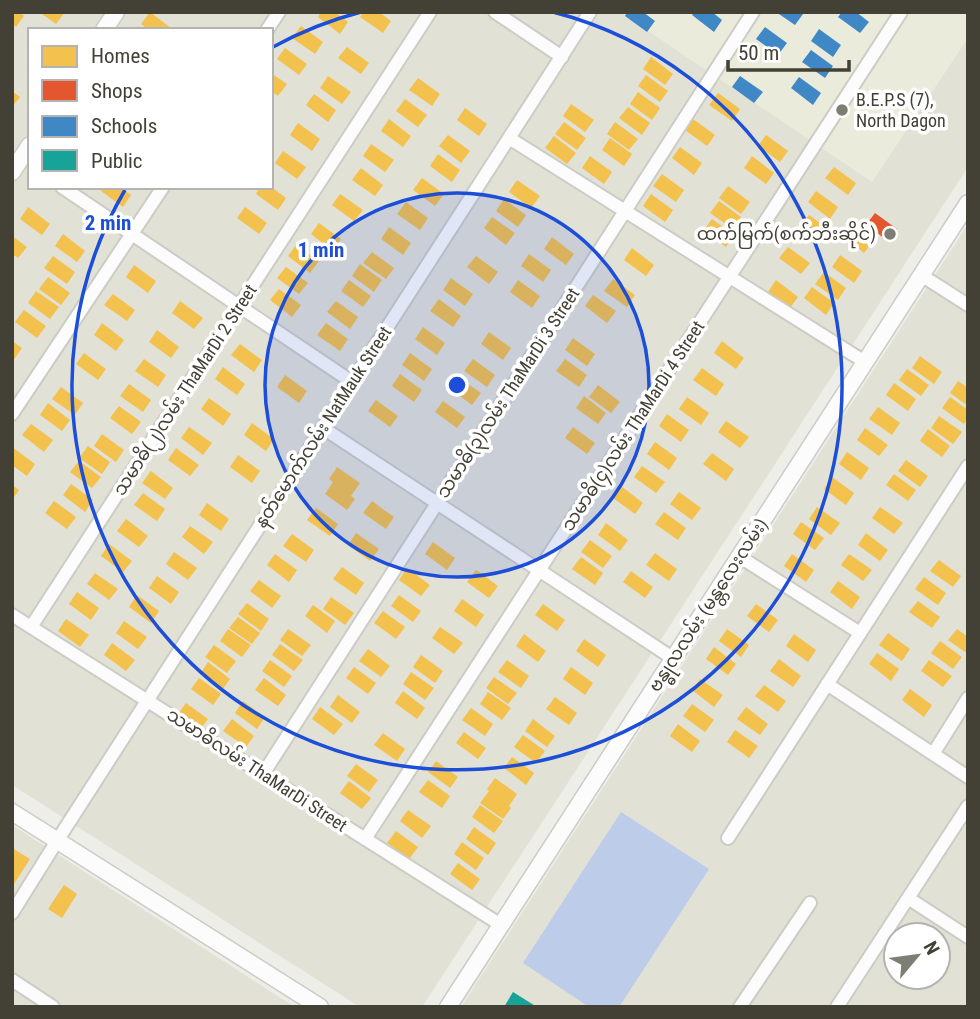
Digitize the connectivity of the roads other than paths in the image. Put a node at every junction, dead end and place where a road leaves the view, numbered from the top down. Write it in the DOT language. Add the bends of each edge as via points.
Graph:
graph roads {
  1 [pos="116,12"];
  2 [pos="279,12"];
  3 [pos="430,12"];
  4 [pos="495,12"];
  5 [pos="590,12"];
  6 [pos="753,12"];
  7 [pos="901,12"];
  8 [pos="105,28"];
  9 [pos="268,28"];
  10 [pos="562,57"];
  11 [pos="509,138"];
  12 [pos="65,189"];
  13 [pos="162,189"];
  14 [pos="968,203"];
  15 [pos="625,212"];
  16 [pos="132,234"];
  17 [pos="921,275"];
  18 [pos="729,278"];
  19 [pos="968,305"];
  20 [pos="239,307"];
  21 [pos="865,362"];
  22 [pos="352,382"];
  23 [pos="12,414"];
  24 [pos="323,428"];
  25 [pos="966,474"];
  26 [pos="437,503"];
  27 [pos="740,557"];
  28 [pos="539,570"];
  29 [pos="12,615"];
  30 [pos="31,627"];
  31 [pos="860,633"];
  32 [pos="674,659"];
  33 [pos="827,684"];
  34 [pos="968,698"];
  35 [pos="147,700"];
  36 [pos="933,754"];
  37 [pos="263,774"];
  38 [pos="968,777"];
  39 [pos="968,806"];
  40 [pos="12,812"];
  41 [pos="728,838"];
  42 [pos="365,839"];
  43 [pos="57,841"];
  44 [pos="908,898"];
  45 [pos="810,903"];
  46 [pos="12,913"];
  47 [pos="501,925"];
  48 [pos="968,937"];
  49 [pos="12,980"];
  50 [pos="53,1007"];
  51 [pos="320,1007"];
  52 [pos="448,1007"];
  53 [pos="740,1007"];
  54 [pos="837,1007"];
  1 -- 8 [label="street"];
  2 -- 9 [label="street"];
  3 -- 20 [label="street, သမာဓိ(၂)လမ်း ThaMarDi 2 Street"];
  4 -- 10 [label="street"];
  5 -- 10 [label="street, နတ်မောက်လမ်း NatMauk Street"];
  6 -- 15 [label="street, သမာဓိ(၃)လမ်း ThaMarDi 3 Street"];
  7 -- 18 [label="street, သမာဓိ(၄)လမ်း ThaMarDi 4 Street"];
  10 -- 11 [label="street, နတ်မောက်လမ်း NatMauk Street"];
  11 -- 15 [label="street"];
  11 -- 22 [label="street, နတ်မောက်လမ်း NatMauk Street"];
  12 -- 16 [label="street"];
  13 -- 16 [label="street"];
  14 -- 17 [label="street, ဗန္ဓုလလမ်း (မန္တလေးလမ်း)"];
  15 -- 18 [label="street"];
  15 -- 26 [label="street, သမာဓိ(၃)လမ်း ThaMarDi 3 Street"];
  16 -- 20 [label="street"];
  16 -- 23 [label="street"];
  17 -- 19 [label="street"];
  17 -- 21 [label="street, ဗန္ဓုလလမ်း (မန္တလေးလမ်း)"];
  18 -- 21 [label="street"];
  18 -- 28 [label="street, သမာဓိ(၄)လမ်း ThaMarDi 4 Street"];
  20 -- 22 [label="street"];
  20 -- 30 [label="street, သမာဓိ(၂)လမ်း ThaMarDi 2 Street"];
  21 -- 27 [label="street, ဗန္ဓုလလမ်း (မန္တလေးလမ်း)"];
  22 -- 24 [label="street, နတ်မောက်လမ်း NatMauk Street"];
  24 -- 26 [label="street"];
  24 -- 35 [label="street, နတ်မောက်လမ်း NatMauk Street"];
  25 -- 31 [label="street"];
  26 -- 28 [label="street"];
  26 -- 37 [label="street, သမာဓိ(၃)လမ်း ThaMarDi 3 Street"];
  27 -- 31 [label="street"];
  27 -- 32 [label="street, ဗန္ဓုလလမ်း (မန္တလေးလမ်း)"];
  28 -- 32 [label="street"];
  28 -- 42 [label="street, သမာဓိ(၄)လမ်း ThaMarDi 4 Street"];
  29 -- 30 [label="street, သမာဓိလမ်း ThaMarDi Street"];
  30 -- 35 [label="street, သမာဓိလမ်း ThaMarDi Street"];
  31 -- 33 [label="street"];
  32 -- 47 [label="street, ဗန္ဓုလလမ်း (မန္တလေးလမ်း)"];
  33 -- 36 [label="street"];
  33 -- 41 [label="street"];
  34 -- 36 [label="street"];
  35 -- 37 [label="street, သမာဓိလမ်း ThaMarDi Street"];
  35 -- 43 [label="street, နတ်မောက်လမ်း NatMauk Street"];
  36 -- 38 [label="street"];
  37 -- 42 [label="street, သမာဓိလမ်း ThaMarDi Street"];
  39 -- 44 [label="street"];
  40 -- 43 [label="street"];
  42 -- 47 [label="street, သမာဓိလမ်း ThaMarDi Street"];
  43 -- 46 [label="street, နတ်မောက်လမ်း NatMauk Street"];
  43 -- 51 [label="street"];
  44 -- 48 [label="street"];
  44 -- 54 [label="street"];
  45 -- 53 [label="street"];
  47 -- 52 [label="street, ဗန္ဓုလလမ်း (မန္တလေးလမ်း)"];
  49 -- 50 [label="street"];
}
